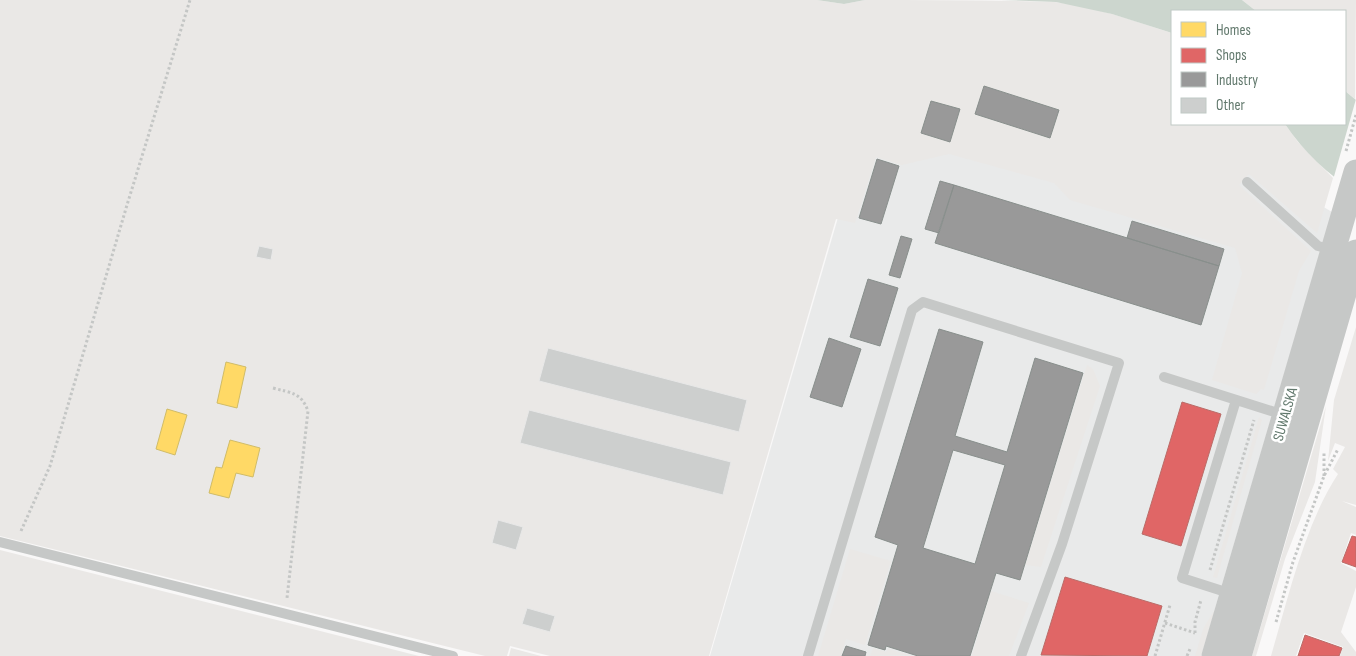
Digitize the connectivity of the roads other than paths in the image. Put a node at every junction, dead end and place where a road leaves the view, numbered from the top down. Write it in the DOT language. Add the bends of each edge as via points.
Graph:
graph roads {
  1 [pos="1356,172"];
  2 [pos="1247,182"];
  3 [pos="1344,251"];
  4 [pos="1164,377"];
  5 [pos="1236,400"];
  6 [pos="1296,419"];
  7 [pos="0,542"];
  8 [pos="1243,598"];
  9 [pos="453,656"];
  10 [pos="808,656"];
  11 [pos="1020,656"];
  12 [pos="1214,656"];
  13 [pos="1240,656"];
  1 -- 3 [label="street, SUWALSKA" via="1342,219"];
  2 -- 3 [label="lane" via="1318,246"];
  3 -- 6 [label="street, SUWALSKA"];
  4 -- 5 [label="lane"];
  5 -- 6 [label="lane"];
  5 -- 8 [label="lane" via="1182,578"];
  6 -- 8 [label="street, SUWALSKA"];
  7 -- 9 [label="lane"];
  8 -- 12 [label="street, SUWALSKA"];
  8 -- 13 [label="street, SUWALSKA"];
  10 -- 11 [label="lane" via="912,310 923,302 1119,363 1062,544"];
}
